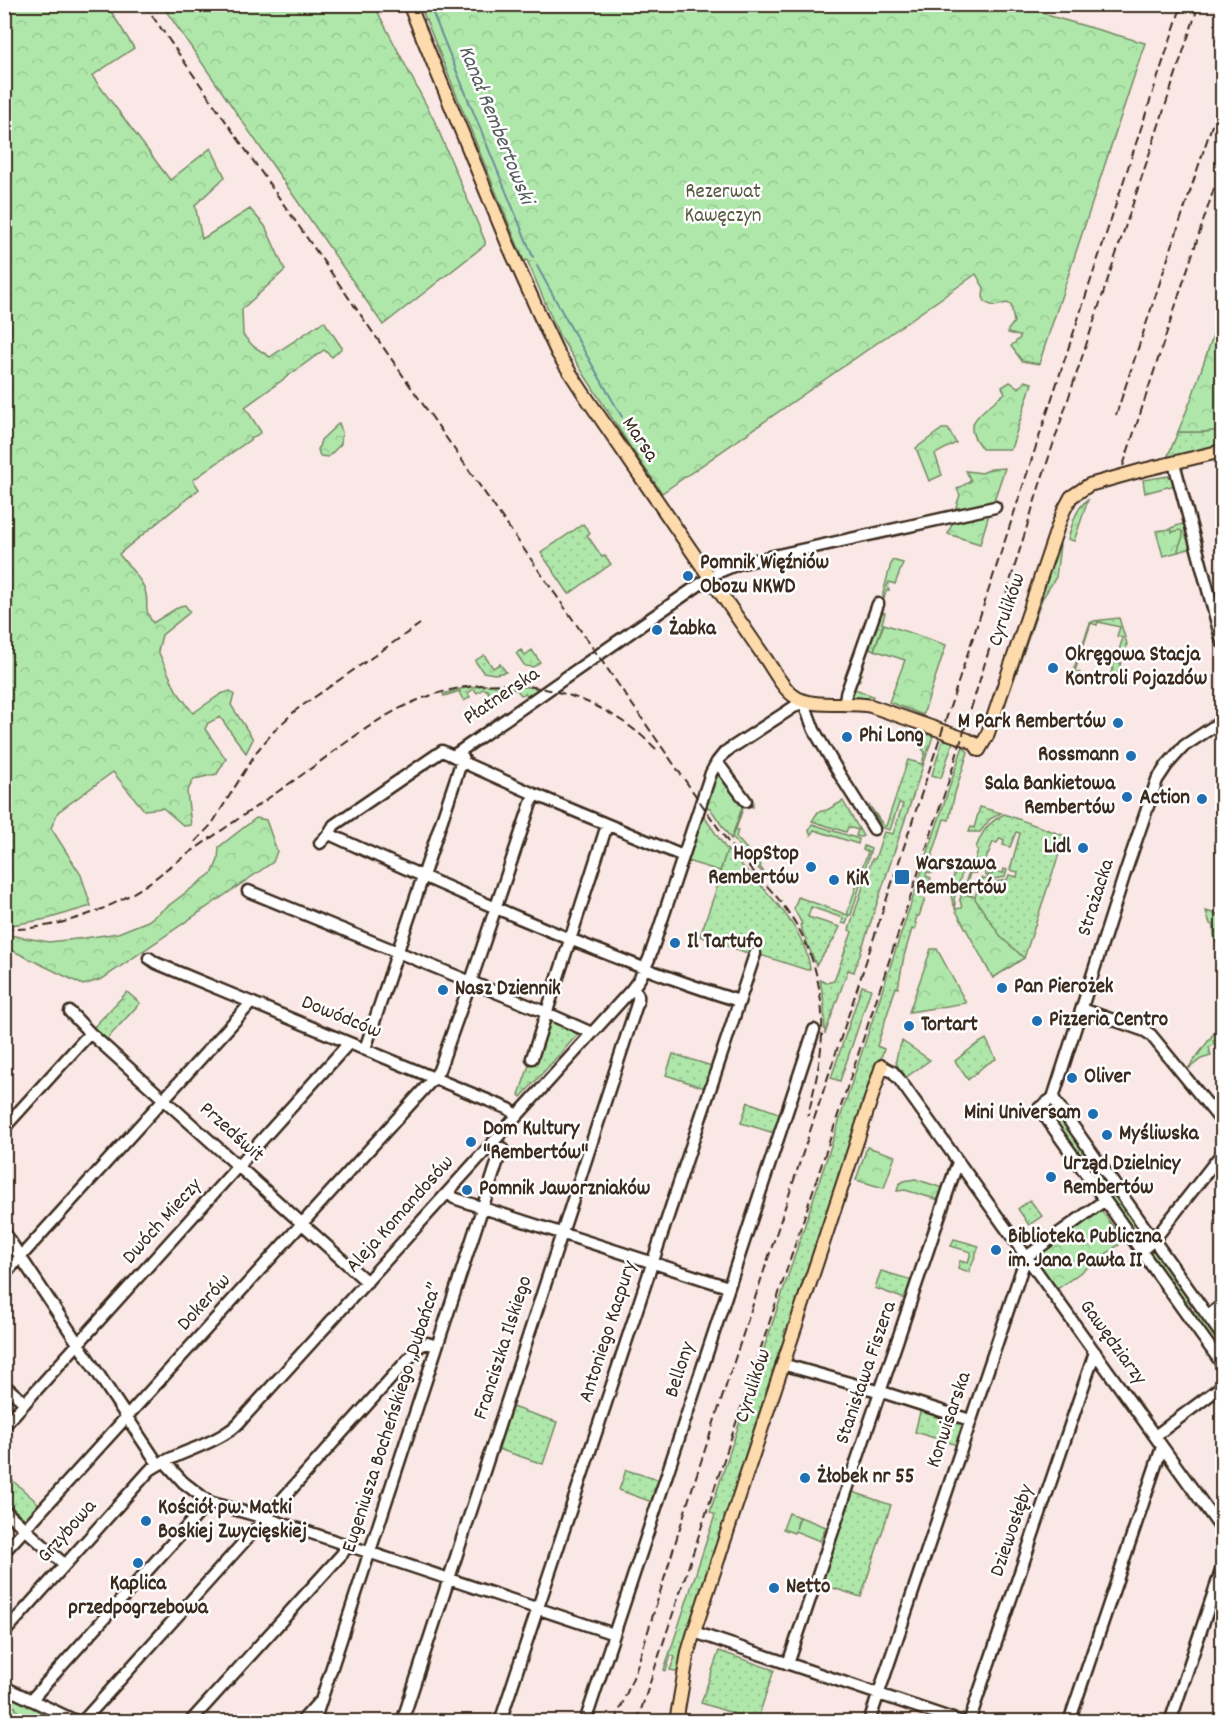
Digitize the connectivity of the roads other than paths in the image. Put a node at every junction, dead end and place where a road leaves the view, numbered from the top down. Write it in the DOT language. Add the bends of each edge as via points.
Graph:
graph roads {
  1 [pos="409,4"];
  2 [pos="1222,451"];
  3 [pos="1174,463"];
  4 [pos="995,507"];
  5 [pos="709,577"];
  6 [pos="878,604"];
  7 [pos="1222,642"];
  8 [pos="804,701"];
  9 [pos="845,703"];
  10 [pos="1222,721"];
  11 [pos="457,759"];
  12 [pos="717,762"];
  13 [pos="534,794"];
  14 [pos="746,801"];
  15 [pos="607,825"];
  16 [pos="874,829"];
  17 [pos="329,834"];
  18 [pos="320,843"];
  19 [pos="683,856"];
  20 [pos="422,876"];
  21 [pos="251,892"];
  22 [pos="495,908"];
  23 [pos="571,940"];
  24 [pos="397,952"];
  25 [pos="755,954"];
  26 [pos="149,958"];
  27 [pos="644,969"];
  28 [pos="470,983"];
  29 [pos="632,989"];
  30 [pos="740,1001"];
  31 [pos="251,1003"];
  32 [pos="1082,1009"];
  33 [pos="70,1012"];
  34 [pos="547,1013"];
  35 [pos="814,1030"];
  36 [pos="90,1033"];
  37 [pos="592,1033"];
  38 [pos="350,1043"];
  39 [pos="365,1049"];
  40 [pos="532,1058"];
  41 [pos="882,1066"];
  42 [pos="434,1078"];
  43 [pos="1053,1098"];
  44 [pos="164,1099"];
  45 [pos="517,1116"];
  46 [pos="1222,1122"];
  47 [pos="4,1128"];
  48 [pos="502,1149"];
  49 [pos="1222,1153"];
  50 [pos="958,1163"];
  51 [pos="240,1166"];
  52 [pos="448,1192"];
  53 [pos="1105,1200"];
  54 [pos="483,1208"];
  55 [pos="303,1223"];
  56 [pos="4,1232"];
  57 [pos="563,1233"];
  58 [pos="1154,1240"];
  59 [pos="1141,1251"];
  60 [pos="21,1256"];
  61 [pos="1026,1257"];
  62 [pos="653,1262"];
  63 [pos="4,1275"];
  64 [pos="367,1282"];
  65 [pos="728,1287"];
  66 [pos="1222,1305"];
  67 [pos="1208,1316"];
  68 [pos="1222,1336"];
  69 [pos="78,1344"];
  70 [pos="437,1346"];
  71 [pos="1095,1352"];
  72 [pos="782,1364"];
  73 [pos="1222,1364"];
  74 [pos="4,1385"];
  75 [pos="1222,1386"];
  76 [pos="881,1392"];
  77 [pos="25,1403"];
  78 [pos="127,1419"];
  79 [pos="970,1420"];
  80 [pos="4,1426"];
  81 [pos="1155,1436"];
  82 [pos="1162,1447"];
  83 [pos="161,1463"];
  84 [pos="209,1502"];
  85 [pos="4,1510"];
  86 [pos="265,1518"];
  87 [pos="26,1529"];
  88 [pos="1222,1530"];
  89 [pos="346,1546"];
  90 [pos="4,1552"];
  91 [pos="369,1554"];
  92 [pos="65,1564"];
  93 [pos="1222,1568"];
  94 [pos="449,1580"];
  95 [pos="538,1608"];
  96 [pos="694,1632"];
  97 [pos="4,1633"];
  98 [pos="614,1634"];
  99 [pos="789,1664"];
  100 [pos="4,1687"];
  101 [pos="878,1694"];
  102 [pos="31,1700"];
  103 [pos="321,1700"];
  104 [pos="80,1722"];
  105 [pos="190,1722"];
  106 [pos="301,1722"];
  107 [pos="314,1722"];
  108 [pos="402,1722"];
  109 [pos="500,1722"];
  110 [pos="585,1722"];
  111 [pos="676,1722"];
  112 [pos="869,1722"];
  113 [pos="962,1722"];
  114 [pos="969,1722"];
  115 [pos="1069,1722"];
  116 [pos="1170,1722"];
  1 -- 5 [label="main road, Marsa" via="506,240 558,354"];
  2 -- 3 [label="main road"];
  3 -- 7 [label="street"];
  3 -- 9 [label="main road, Cyrulików" via="1083,488 1071,497 979,750 968,740 880,709"];
  4 -- 5 [label="street, Płatnerska" via="738,564"];
  5 -- 8 [label="main road, Marsa" via="787,689"];
  5 -- 11 [label="street, Płatnerska" via="466,745"];
  6 -- 9 [label="street"];
  8 -- 9 [label="main road"];
  8 -- 12 [label="street" via="725,752"];
  8 -- 16 [label="street" via="814,730"];
  10 -- 32 [label="street, Strażacka" via="1184,746 1157,780"];
  11 -- 13 [label="street"];
  11 -- 17 [label="street, Płatnerska" via="441,752 334,825"];
  11 -- 20 [label="street"];
  12 -- 14 [label="street"];
  12 -- 19 [label="street"];
  13 -- 15 [label="street"];
  13 -- 22 [label="street, Dokerów"];
  15 -- 19 [label="street"];
  15 -- 23 [label="street"];
  17 -- 18 [label="street, Płatnerska"];
  17 -- 20 [label="street"];
  19 -- 27 [label="street"];
  20 -- 22 [label="street"];
  20 -- 24 [label="street"];
  21 -- 24 [label="street"];
  22 -- 23 [label="street"];
  22 -- 28 [label="street, Dokerów"];
  23 -- 27 [label="street"];
  23 -- 34 [label="street"];
  24 -- 28 [label="street"];
  24 -- 39 [label="street"];
  25 -- 30 [label="street, Antoniego Kacpury"];
  26 -- 31 [label="street, Dowódców"];
  27 -- 29 [label="street, Aleja Komandosów"];
  27 -- 30 [label="street"];
  28 -- 34 [label="street"];
  28 -- 42 [label="street, Dokerów"];
  29 -- 37 [label="street, Aleja Komandosów"];
  29 -- 57 [label="street, Franciszka Ilskiego" via="639,999"];
  30 -- 62 [label="street, Antoniego Kacpury"];
  31 -- 38 [label="street, Dowódców"];
  31 -- 44 [label="street"];
  32 -- 43 [label="street, Strażacka"];
  32 -- 46 [label="street" via="1151,1035"];
  33 -- 36 [label="street, Przedświt"];
  34 -- 37 [label="street"];
  34 -- 40 [label="street"];
  35 -- 65 [label="street, Bellony"];
  36 -- 44 [label="street, Przedświt"];
  36 -- 47 [label="street"];
  37 -- 45 [label="street, Aleja Komandosów"];
  38 -- 39 [label="street, Dowódców"];
  38 -- 51 [label="street, Dwóch Mieczy"];
  39 -- 42 [label="street, Dowódców"];
  41 -- 50 [label="street, Gawędziarzy" via="899,1079"];
  41 -- 72 [label="main road, Cyrulików"];
  42 -- 45 [label="street, Dowódców" via="509,1109"];
  42 -- 55 [label="street, Dokerów"];
  43 -- 53 [label="street" via="1039,1108"];
  43 -- 58 [label="street"];
  44 -- 51 [label="street, Przedświt"];
  44 -- 60 [label="street"];
  45 -- 52 [label="street, Aleja Komandosów"];
  48 -- 54 [label="street, Eugeniusza Bocheńskiego „Dubańca”"];
  49 -- 58 [label="street"];
  50 -- 61 [label="street, Gawędziarzy"];
  50 -- 76 [label="street, Stanisława Fiszera"];
  51 -- 55 [label="street, Przedświt"];
  51 -- 69 [label="street, Dwóch Mieczy"];
  52 -- 54 [label="street"];
  52 -- 64 [label="street, Aleja Komandosów"];
  53 -- 59 [label="street"];
  53 -- 61 [label="street"];
  54 -- 57 [label="street"];
  54 -- 70 [label="street, Eugeniusza Bocheńskiego „Dubańca”"];
  55 -- 64 [label="street, Przedświt"];
  55 -- 78 [label="street, Dokerów"];
  56 -- 60 [label="street"];
  57 -- 62 [label="street"];
  57 -- 94 [label="street, Franciszka Ilskiego"];
  58 -- 59 [label="street"];
  58 -- 67 [label="street"];
  59 -- 73 [label="street"];
  60 -- 63 [label="street"];
  60 -- 69 [label="street"];
  61 -- 71 [label="street, Gawędziarzy"];
  61 -- 79 [label="street, Konwisarska"];
  62 -- 65 [label="street"];
  62 -- 95 [label="street, Antoniego Kacpury"];
  64 -- 83 [label="street, Aleja Komandosów" via="236,1425 219,1437"];
  65 -- 98 [label="street, Bellony"];
  66 -- 67 [label="street"];
  67 -- 68 [label="street"];
  69 -- 77 [label="street, Dwóch Mieczy"];
  69 -- 78 [label="street"];
  70 -- 86 [label="street" via="420,1346"];
  70 -- 91 [label="street, Eugeniusza Bocheńskiego „Dubańca”"];
  71 -- 81 [label="street, Gawędziarzy"];
  71 -- 114 [label="street, Dziewosłęby"];
  72 -- 76 [label="street"];
  72 -- 96 [label="main road, Cyrulików"];
  74 -- 77 [label="street"];
  75 -- 81 [label="street"];
  76 -- 79 [label="street"];
  76 -- 99 [label="street, Stanisława Fiszera"];
  77 -- 80 [label="street, Dwóch Mieczy"];
  78 -- 83 [label="street"];
  78 -- 87 [label="street, Dokerów"];
  79 -- 101 [label="street, Konwisarska"];
  81 -- 82 [label="street, Gawędziarzy"];
  82 -- 88 [label="street, Gawędziarzy"];
  82 -- 115 [label="street"];
  83 -- 84 [label="street"];
  83 -- 92 [label="street, Grzybowa" via="150,1470"];
  84 -- 86 [label="street"];
  84 -- 102 [label="street"];
  85 -- 87 [label="street"];
  86 -- 89 [label="street"];
  86 -- 104 [label="street"];
  87 -- 90 [label="street, Dokerów"];
  87 -- 92 [label="street"];
  89 -- 91 [label="street"];
  89 -- 105 [label="street"];
  91 -- 94 [label="street"];
  91 -- 103 [label="street, Eugeniusza Bocheńskiego „Dubańca”"];
  92 -- 97 [label="street, Grzybowa"];
  93 -- 116 [label="street"];
  94 -- 95 [label="street"];
  94 -- 108 [label="street, Franciszka Ilskiego"];
  95 -- 98 [label="street"];
  95 -- 109 [label="street, Antoniego Kacpury"];
  96 -- 99 [label="street"];
  96 -- 111 [label="main road, Cyrulików"];
  98 -- 110 [label="street, Bellony"];
  99 -- 101 [label="street"];
  100 -- 102 [label="street"];
  101 -- 112 [label="street, Konwisarska"];
  101 -- 113 [label="street"];
  102 -- 104 [label="street"];
  103 -- 106 [label="street, Eugeniusza Bocheńskiego „Dubańca”"];
  103 -- 107 [label="street, Eugeniusza Bocheńskiego „Dubańca”"];
}
